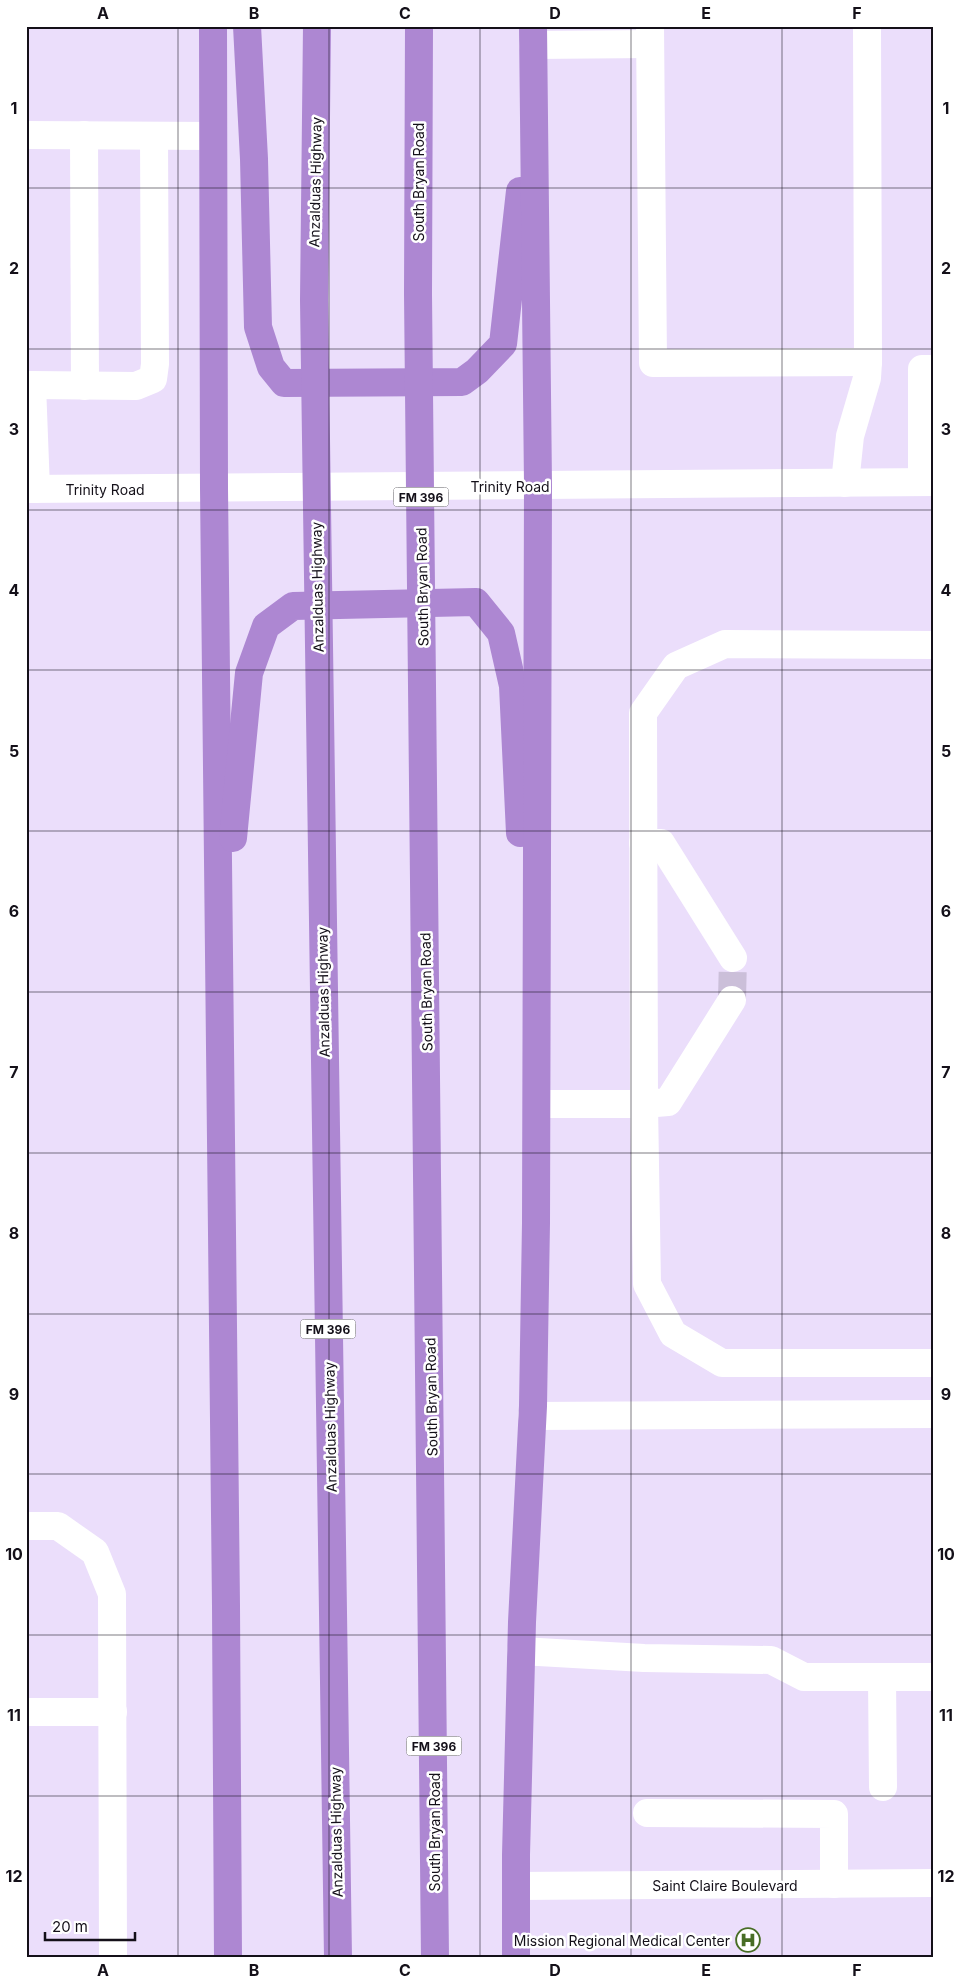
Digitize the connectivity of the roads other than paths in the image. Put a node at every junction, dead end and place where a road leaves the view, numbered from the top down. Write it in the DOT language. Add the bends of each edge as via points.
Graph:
graph roads {
  1 [pos="213,26"];
  2 [pos="247,26"];
  3 [pos="317,26"];
  4 [pos="419,26"];
  5 [pos="867,26"];
  6 [pos="650,35"];
  7 [pos="533,36"];
  8 [pos="533,74"];
  9 [pos="26,135"];
  10 [pos="84,135"];
  11 [pos="154,136"];
  12 [pos="214,136"];
  13 [pos="868,362"];
  14 [pos="934,369"];
  15 [pos="29,385"];
  16 [pos="85,386"];
  17 [pos="928,482"];
  18 [pos="845,483"];
  19 [pos="538,485"];
  20 [pos="214,488"];
  21 [pos="31,489"];
  22 [pos="934,645"];
  23 [pos="643,842"];
  24 [pos="733,958"];
  25 [pos="219,975"];
  26 [pos="732,1000"];
  27 [pos="537,1064"];
  28 [pos="537,1104"];
  29 [pos="644,1104"];
  30 [pos="934,1363"];
  31 [pos="934,1414"];
  32 [pos="532,1416"];
  33 [pos="26,1526"];
  34 [pos="521,1651"];
  35 [pos="882,1677"];
  36 [pos="934,1677"];
  37 [pos="26,1712"];
  38 [pos="112,1712"];
  39 [pos="883,1787"];
  40 [pos="646,1813"];
  41 [pos="934,1883"];
  42 [pos="834,1884"];
  43 [pos="516,1886"];
  44 [pos="114,1958"];
  45 [pos="228,1958"];
  46 [pos="338,1958"];
  47 [pos="435,1958"];
  48 [pos="516,1958"];
  1 -- 12 [label="highway"];
  2 -- 8 [label="highway" via="258,327 271,367 284,383 462,382 503,344"];
  3 -- 46 [label="highway, Anzalduas Highway / FM 396" via="314,300 318,701"];
  4 -- 47 [label="highway, South Bryan Road / FM 396" via="418,294"];
  5 -- 13 [label="street"];
  6 -- 7 [label="street"];
  6 -- 13 [label="street" via="653,363"];
  7 -- 8 [label="highway"];
  8 -- 19 [label="highway"];
  9 -- 10 [label="street"];
  10 -- 11 [label="street"];
  10 -- 16 [label="street"];
  11 -- 12 [label="street"];
  11 -- 16 [label="street" via="153,379 136,386"];
  12 -- 20 [label="highway"];
  13 -- 18 [label="street" via="867,378 850,436"];
  14 -- 17 [label="street" via="922,369"];
  15 -- 16 [label="street"];
  15 -- 21 [label="street"];
  17 -- 18 [label="street, Trinity Road"];
  18 -- 19 [label="street, Trinity Road"];
  19 -- 20 [label="street, Trinity Road"];
  19 -- 27 [label="highway"];
  20 -- 21 [label="street, Trinity Road"];
  20 -- 25 [label="highway"];
  22 -- 23 [label="street" via="725,644 676,666 643,713"];
  23 -- 24 [label="street" via="661,843"];
  23 -- 29 [label="street"];
  25 -- 27 [label="highway" via="249,673 266,626 293,606 476,602 501,633 513,686 524,930"];
  25 -- 45 [label="highway"];
  26 -- 29 [label="street" via="668,1102"];
  27 -- 28 [label="highway"];
  28 -- 29 [label="street"];
  28 -- 32 [label="highway"];
  29 -- 30 [label="street" via="647,1284 673,1334 722,1363"];
  31 -- 32 [label="street"];
  32 -- 34 [label="highway"];
  33 -- 38 [label="street" via="58,1526 95,1552 112,1594"];
  34 -- 35 [label="street" via="644,1658 771,1660 804,1677"];
  34 -- 43 [label="highway"];
  35 -- 36 [label="street"];
  35 -- 39 [label="street"];
  37 -- 38 [label="street"];
  38 -- 44 [label="street"];
  40 -- 42 [label="street" via="834,1814"];
  41 -- 42 [label="street, Saint Claire Boulevard"];
  42 -- 43 [label="street, Saint Claire Boulevard"];
  43 -- 48 [label="highway"];
}
